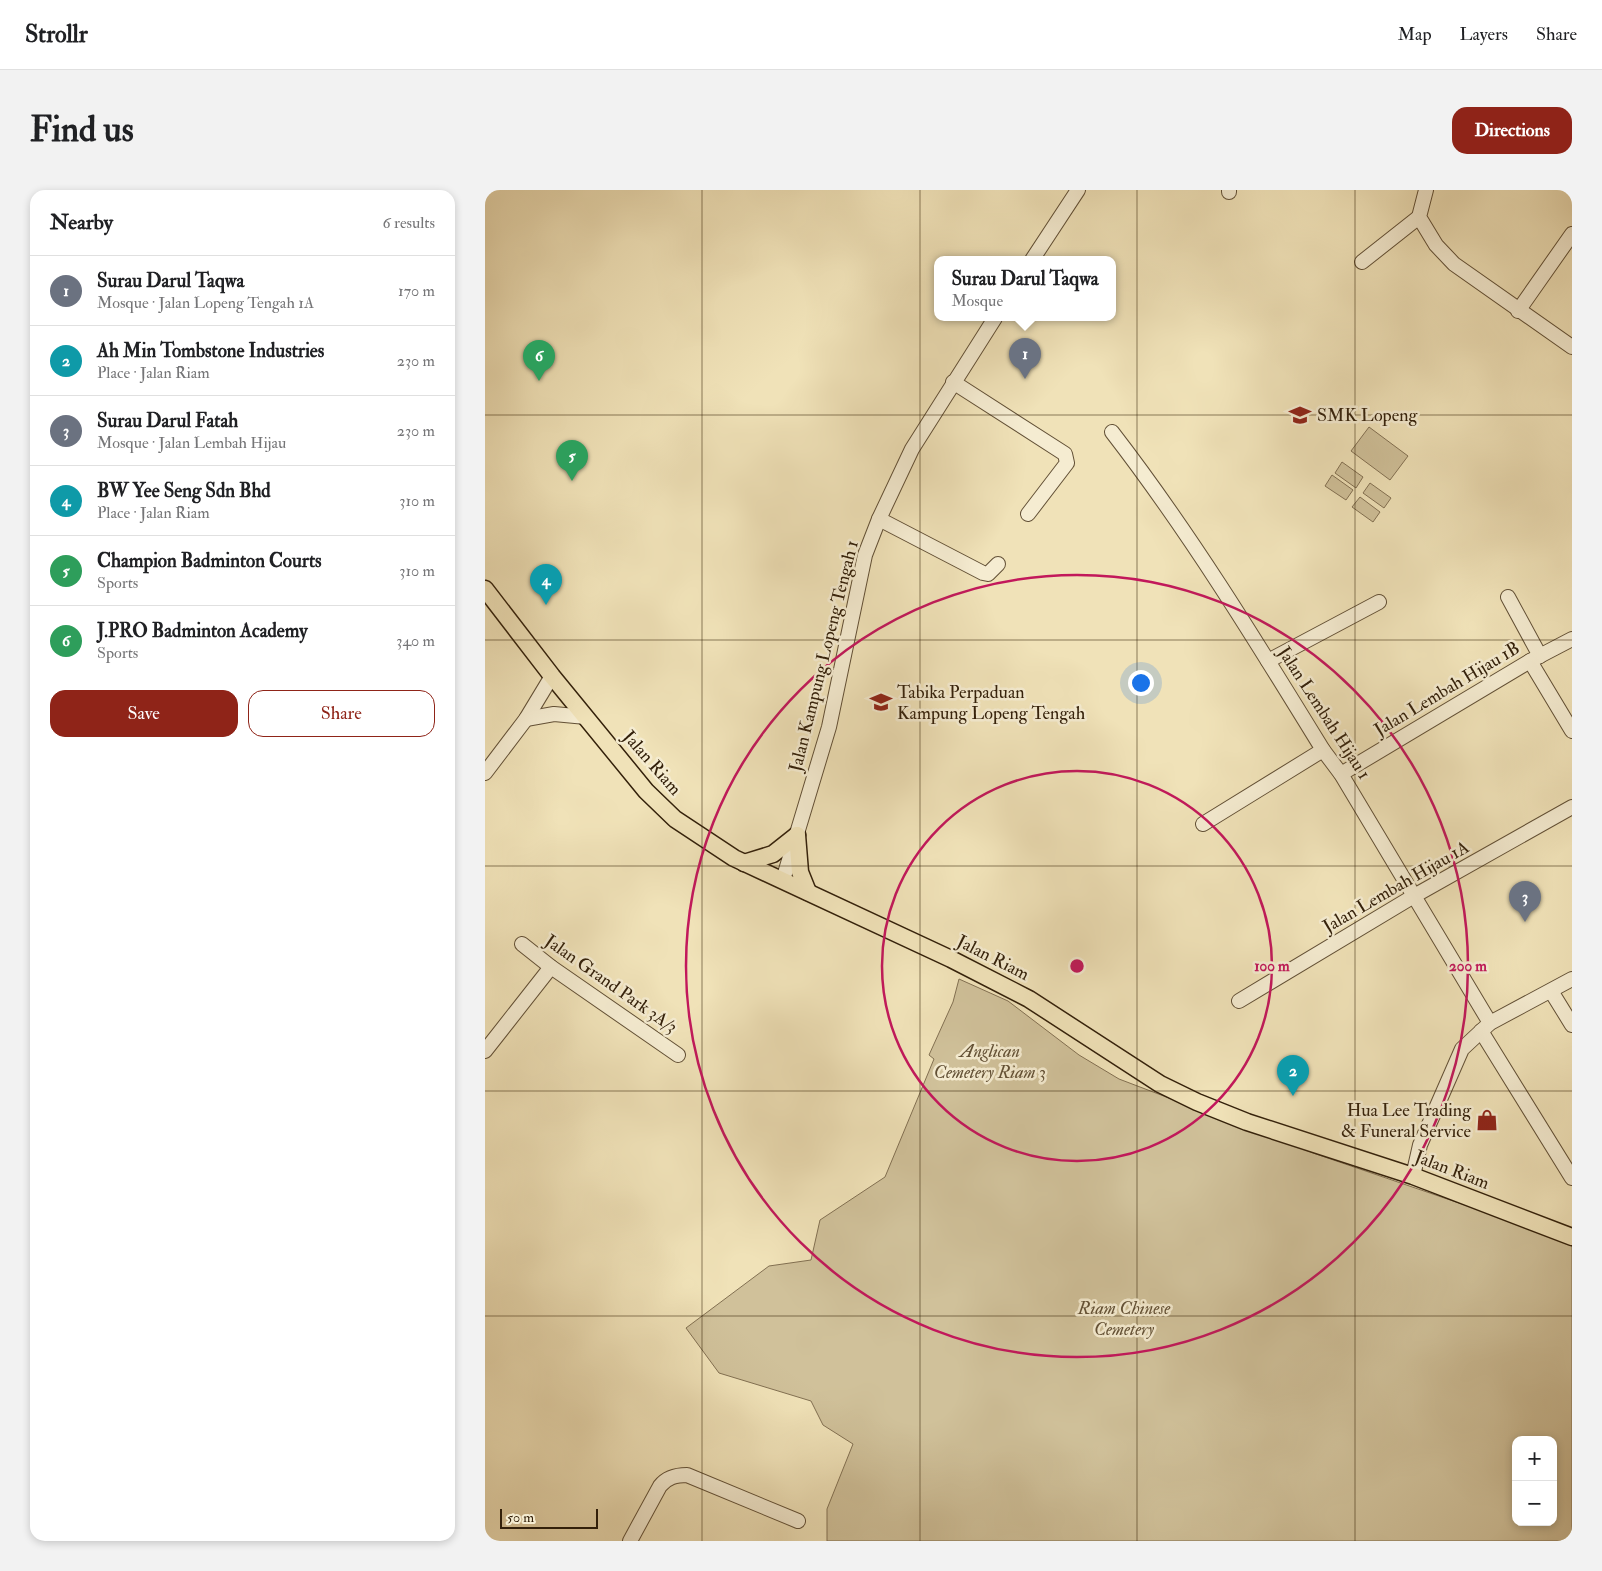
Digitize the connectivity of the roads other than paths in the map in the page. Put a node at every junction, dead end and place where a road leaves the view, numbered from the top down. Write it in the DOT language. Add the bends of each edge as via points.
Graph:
graph roads {
  1 [pos="1078,190"];
  2 [pos="1425,190"];
  3 [pos="1419,217"];
  4 [pos="1572,234"];
  5 [pos="1035,256"];
  6 [pos="1362,262"];
  7 [pos="1518,311"];
  8 [pos="993,321"];
  9 [pos="1572,347"];
  10 [pos="953,382"];
  11 [pos="1113,432"];
  12 [pos="1027,514"];
  13 [pos="879,519"];
  14 [pos="998,564"];
  15 [pos="485,589"];
  16 [pos="1508,597"];
  17 [pos="1379,602"];
  18 [pos="1572,639"];
  19 [pos="1535,659"];
  20 [pos="1268,660"];
  21 [pos="552,676"];
  22 [pos="585,716"];
  23 [pos="526,720"];
  24 [pos="1572,731"];
  25 [pos="1323,750"];
  26 [pos="485,773"];
  27 [pos="1341,774"];
  28 [pos="1572,807"];
  29 [pos="1203,824"];
  30 [pos="797,835"];
  31 [pos="744,863"];
  32 [pos="783,880"];
  33 [pos="808,892"];
  34 [pos="1414,896"];
  35 [pos="522,944"];
  36 [pos="551,968"];
  37 [pos="1572,979"];
  38 [pos="1551,991"];
  39 [pos="1239,1001"];
  40 [pos="1572,1025"];
  41 [pos="1485,1027"];
  42 [pos="485,1051"];
  43 [pos="678,1055"];
  44 [pos="1413,1176"];
  45 [pos="1572,1178"];
  46 [pos="1572,1237"];
  47 [pos="798,1521"];
  48 [pos="630,1541"];
  1 -- 5 [label="street"];
  2 -- 3 [label="street"];
  3 -- 6 [label="street"];
  3 -- 7 [label="street" via="1436,245 1455,264"];
  4 -- 7 [label="street"];
  7 -- 9 [label="street"];
  8 -- 10 [label="street, Jalan Kampung Lopeng Tengah 1"];
  10 -- 12 [label="street" via="1065,454 1067,462"];
  10 -- 13 [label="street, Jalan Kampung Lopeng Tengah 1" via="912,449"];
  11 -- 20 [label="street, Jalan Lembah Hijau 1" via="1160,494"];
  13 -- 14 [label="street" via="983,573 989,574"];
  13 -- 30 [label="street, Jalan Kampung Lopeng Tengah 1" via="865,556 829,727"];
  15 -- 21 [label="main road, Jalan Riam"];
  16 -- 19 [label="street"];
  17 -- 20 [label="street"];
  18 -- 19 [label="street, Jalan Lembah Hijau 1B"];
  19 -- 24 [label="street"];
  19 -- 27 [label="street, Jalan Lembah Hijau 1B"];
  20 -- 25 [label="street, Jalan Lembah Hijau 1"];
  21 -- 22 [label="main road, Jalan Riam"];
  21 -- 23 [label="street"];
  22 -- 23 [label="street" via="554,714"];
  22 -- 31 [label="main road, Jalan Riam" via="646,791 675,820"];
  23 -- 26 [label="street"];
  25 -- 27 [label="street, Jalan Lembah Hijau 1"];
  25 -- 29 [label="street"];
  27 -- 34 [label="street, Jalan Lembah Hijau 1"];
  28 -- 34 [label="street, Jalan Lembah Hijau 1A"];
  30 -- 31 [label="main road" via="773,854"];
  30 -- 32 [label="street, Jalan Kampung Lopeng Tengah 1"];
  30 -- 33 [label="main road" via="799,872"];
  31 -- 32 [label="main road, Jalan Riam"];
  32 -- 33 [label="main road, Jalan Riam"];
  33 -- 44 [label="main road, Jalan Riam" via="1029,999 1159,1084 1197,1102 1247,1122"];
  34 -- 39 [label="street, Jalan Lembah Hijau 1A"];
  34 -- 41 [label="street, Jalan Lembah Hijau 1"];
  35 -- 36 [label="street, Jalan Grand Park 3A/3"];
  36 -- 42 [label="street"];
  36 -- 43 [label="street, Jalan Grand Park 3A/3"];
  37 -- 38 [label="street"];
  38 -- 40 [label="street"];
  38 -- 41 [label="street"];
  41 -- 44 [label="street" via="1462,1048 1452,1068 1420,1145"];
  41 -- 45 [label="street, Jalan Lembah Hijau 1"];
  44 -- 46 [label="main road, Jalan Riam"];
  47 -- 48 [label="street" via="687,1475 679,1475 664,1481"];
}
